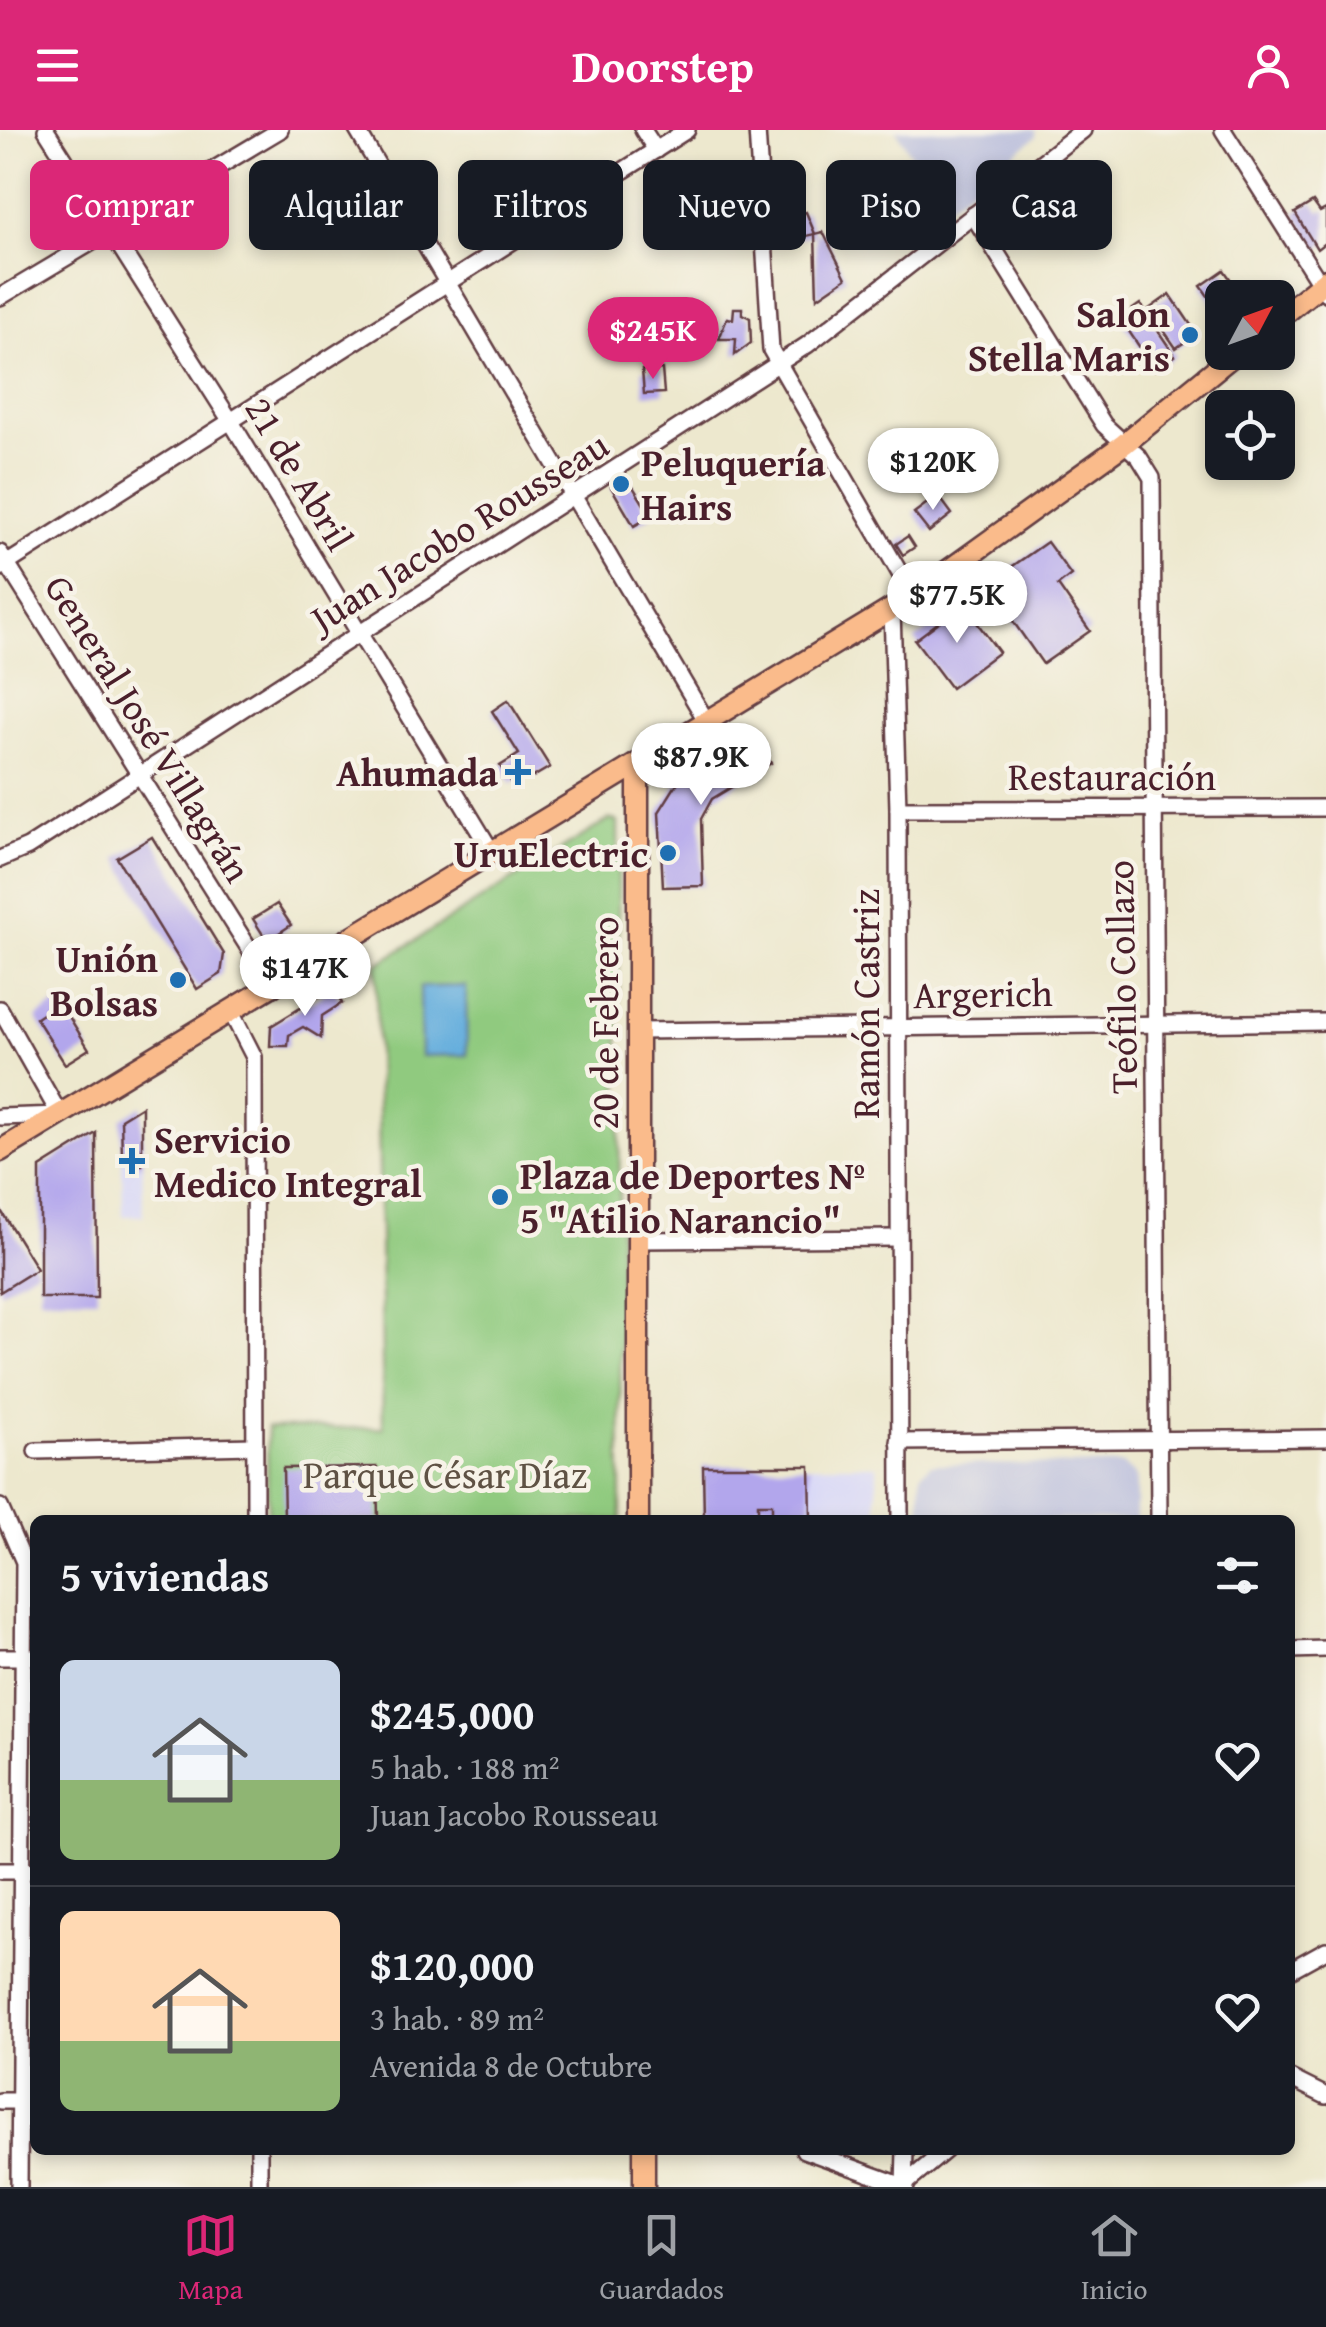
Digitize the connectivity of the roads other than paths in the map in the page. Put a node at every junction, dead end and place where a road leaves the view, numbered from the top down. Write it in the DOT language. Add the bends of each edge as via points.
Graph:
graph roads {
  1 [pos="46,130"];
  2 [pos="280,130"];
  3 [pos="357,130"];
  4 [pos="643,130"];
  5 [pos="687,130"];
  6 [pos="757,130"];
  7 [pos="1083,130"];
  8 [pos="1223,130"];
  9 [pos="656,150"];
  10 [pos="64,160"];
  11 [pos="229,160"];
  12 [pos="973,215"];
  13 [pos="78,250"];
  14 [pos="120,250"];
  15 [pos="446,283"];
  16 [pos="1324,286"];
  17 [pos="0,297"];
  18 [pos="1295,307"];
  19 [pos="778,365"];
  20 [pos="1215,370"];
  21 [pos="230,420"];
  22 [pos="1124,444"];
  23 [pos="574,497"];
  24 [pos="2,562"];
  25 [pos="913,596"];
  26 [pos="892,609"];
  27 [pos="359,633"];
  28 [pos="706,722"];
  29 [pos="638,766"];
  30 [pos="141,773"];
  31 [pos="1326,808"];
  32 [pos="898,809"];
  33 [pos="1151,809"];
  34 [pos="493,854"];
  35 [pos="0,858"];
  36 [pos="274,988"];
  37 [pos="0,1009"];
  38 [pos="232,1014"];
  39 [pos="1326,1022"];
  40 [pos="1155,1024"];
  41 [pos="898,1027"];
  42 [pos="640,1030"];
  43 [pos="60,1115"];
  44 [pos="0,1117"];
  45 [pos="0,1151"];
  46 [pos="898,1238"];
  47 [pos="637,1240"];
  48 [pos="1158,1436"];
  49 [pos="1326,1438"];
  50 [pos="899,1442"];
  51 [pos="254,1446"];
  52 [pos="36,1450"];
  53 [pos="0,1507"];
  54 [pos="255,1515"];
  55 [pos="638,1515"];
  56 [pos="900,1515"];
  57 [pos="1159,1515"];
  58 [pos="1295,1650"];
  59 [pos="1326,1650"];
  60 [pos="0,1657"];
  61 [pos="28,1657"];
  62 [pos="0,1871"];
  63 [pos="30,1871"];
  64 [pos="1326,1950"];
  65 [pos="1295,1967"];
  66 [pos="1295,2080"];
  67 [pos="1326,2096"];
  68 [pos="0,2101"];
  69 [pos="28,2101"];
  70 [pos="259,2155"];
  71 [pos="644,2155"];
  72 [pos="818,2155"];
  73 [pos="905,2155"];
  74 [pos="940,2155"];
  75 [pos="905,2186"];
  76 [pos="19,2187"];
  77 [pos="259,2187"];
  78 [pos="644,2187"];
  1 -- 10 [label="street, 21 de Abril"];
  2 -- 11 [label="street"];
  3 -- 15 [label="street"];
  4 -- 9 [label="street"];
  5 -- 9 [label="street"];
  6 -- 19 [label="street" via="771,350"];
  7 -- 12 [label="street, Juan Jacobo Rousseau"];
  8 -- 16 [label="street"];
  9 -- 15 [label="street"];
  12 -- 19 [label="street, Juan Jacobo Rousseau"];
  12 -- 22 [label="street, Teófilo Collazo" via="1104,425"];
  13 -- 17 [label="street"];
  14 -- 21 [label="street, 21 de Abril"];
  15 -- 21 [label="street"];
  15 -- 23 [label="street"];
  16 -- 18 [label="main road"];
  19 -- 23 [label="street, Juan Jacobo Rousseau"];
  19 -- 25 [label="street"];
  20 -- 22 [label="main road"];
  21 -- 24 [label="street"];
  21 -- 27 [label="street, 21 de Abril"];
  22 -- 25 [label="main road"];
  22 -- 33 [label="street, Teófilo Collazo" via="1152,478"];
  23 -- 27 [label="street, Juan Jacobo Rousseau"];
  23 -- 28 [label="street"];
  24 -- 30 [label="street, General José Villagrán"];
  25 -- 26 [label="main road"];
  26 -- 28 [label="main road"];
  26 -- 32 [label="street, Ramón Castriz"];
  27 -- 30 [label="street, Juan Jacobo Rousseau"];
  27 -- 34 [label="street, 21 de Abril"];
  28 -- 29 [label="main road"];
  29 -- 34 [label="main road"];
  29 -- 42 [label="main road, 20 de Febrero"];
  30 -- 35 [label="street, Juan Jacobo Rousseau" via="28,847"];
  30 -- 36 [label="street, General José Villagrán"];
  31 -- 33 [label="street, Restauración"];
  32 -- 33 [label="street, Restauración"];
  32 -- 41 [label="street, Ramón Castriz"];
  33 -- 40 [label="street, Teófilo Collazo"];
  34 -- 36 [label="main road"];
  36 -- 38 [label="main road"];
  37 -- 43 [label="street"];
  38 -- 43 [label="main road"];
  38 -- 51 [label="street" via="254,1057"];
  39 -- 40 [label="street, Argerich"];
  40 -- 41 [label="street, Argerich"];
  40 -- 48 [label="street, Teófilo Collazo"];
  41 -- 42 [label="street, Argerich"];
  41 -- 46 [label="street, Ramón Castriz"];
  42 -- 47 [label="main road, 20 de Febrero"];
  43 -- 44 [label="street"];
  43 -- 45 [label="main road"];
  46 -- 47 [label="street"];
  46 -- 50 [label="street, Ramón Castriz"];
  47 -- 55 [label="main road, 20 de Febrero"];
  48 -- 49 [label="street"];
  48 -- 50 [label="street"];
  48 -- 57 [label="street, Teófilo Collazo"];
  50 -- 56 [label="street, Ramón Castriz"];
  51 -- 52 [label="street"];
  51 -- 54 [label="street"];
  53 -- 61 [label="street" via="24,1562"];
  58 -- 59 [label="street"];
  60 -- 61 [label="street"];
  61 -- 63 [label="street"];
  62 -- 63 [label="street"];
  63 -- 69 [label="street"];
  64 -- 65 [label="street"];
  66 -- 67 [label="street"];
  68 -- 69 [label="street"];
  69 -- 76 [label="street"];
  70 -- 77 [label="street"];
  71 -- 78 [label="main road"];
  72 -- 75 [label="street"];
  73 -- 75 [label="street"];
  74 -- 75 [label="street"];
}
